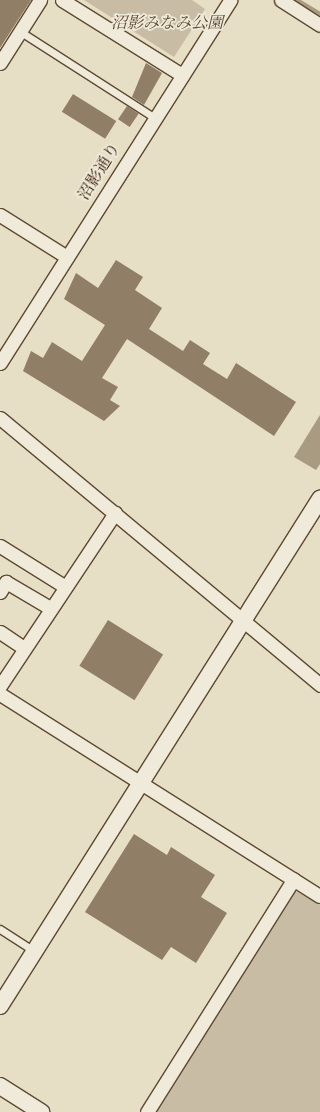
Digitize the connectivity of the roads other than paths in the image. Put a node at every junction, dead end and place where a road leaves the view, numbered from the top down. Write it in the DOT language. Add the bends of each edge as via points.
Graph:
graph roads {
  1 [pos="40,0"];
  2 [pos="62,0"];
  3 [pos="230,0"];
  4 [pos="281,0"];
  5 [pos="320,25"];
  6 [pos="21,32"];
  7 [pos="0,63"];
  8 [pos="182,75"];
  9 [pos="155,118"];
  10 [pos="0,214"];
  11 [pos="67,257"];
  12 [pos="0,363"];
  13 [pos="0,418"];
  14 [pos="320,499"];
  15 [pos="115,513"];
  16 [pos="0,546"];
  17 [pos="64,586"];
  18 [pos="0,592"];
  19 [pos="50,608"];
  20 [pos="243,620"];
  21 [pos="0,632"];
  22 [pos="24,648"];
  23 [pos="320,685"];
  24 [pos="0,686"];
  25 [pos="0,694"];
  26 [pos="141,783"];
  27 [pos="294,880"];
  28 [pos="320,896"];
  29 [pos="0,930"];
  30 [pos="34,951"];
  31 [pos="5,988"];
  32 [pos="0,1006"];
  33 [pos="0,1086"];
  34 [pos="41,1112"];
  35 [pos="147,1112"];
  1 -- 6 [label="street"];
  2 -- 8 [label="street"];
  3 -- 8 [label="street, 沼影通り"];
  4 -- 5 [label="street"];
  6 -- 7 [label="street"];
  6 -- 9 [label="lane"];
  8 -- 9 [label="street, 沼影通り"];
  9 -- 11 [label="street, 沼影通り"];
  10 -- 11 [label="street"];
  11 -- 12 [label="street, 沼影通り"];
  13 -- 15 [label="street"];
  14 -- 20 [label="street"];
  15 -- 17 [label="street"];
  15 -- 20 [label="street"];
  16 -- 17 [label="street"];
  17 -- 19 [label="street"];
  18 -- 19 [label="street" via="6,582"];
  19 -- 22 [label="street"];
  20 -- 23 [label="street"];
  20 -- 26 [label="street"];
  21 -- 22 [label="street"];
  22 -- 24 [label="street"];
  25 -- 26 [label="street"];
  26 -- 27 [label="street"];
  26 -- 30 [label="street"];
  27 -- 28 [label="street"];
  27 -- 35 [label="street"];
  29 -- 30 [label="lane"];
  30 -- 31 [label="street"];
  31 -- 32 [label="street"];
  33 -- 34 [label="street"];
}
